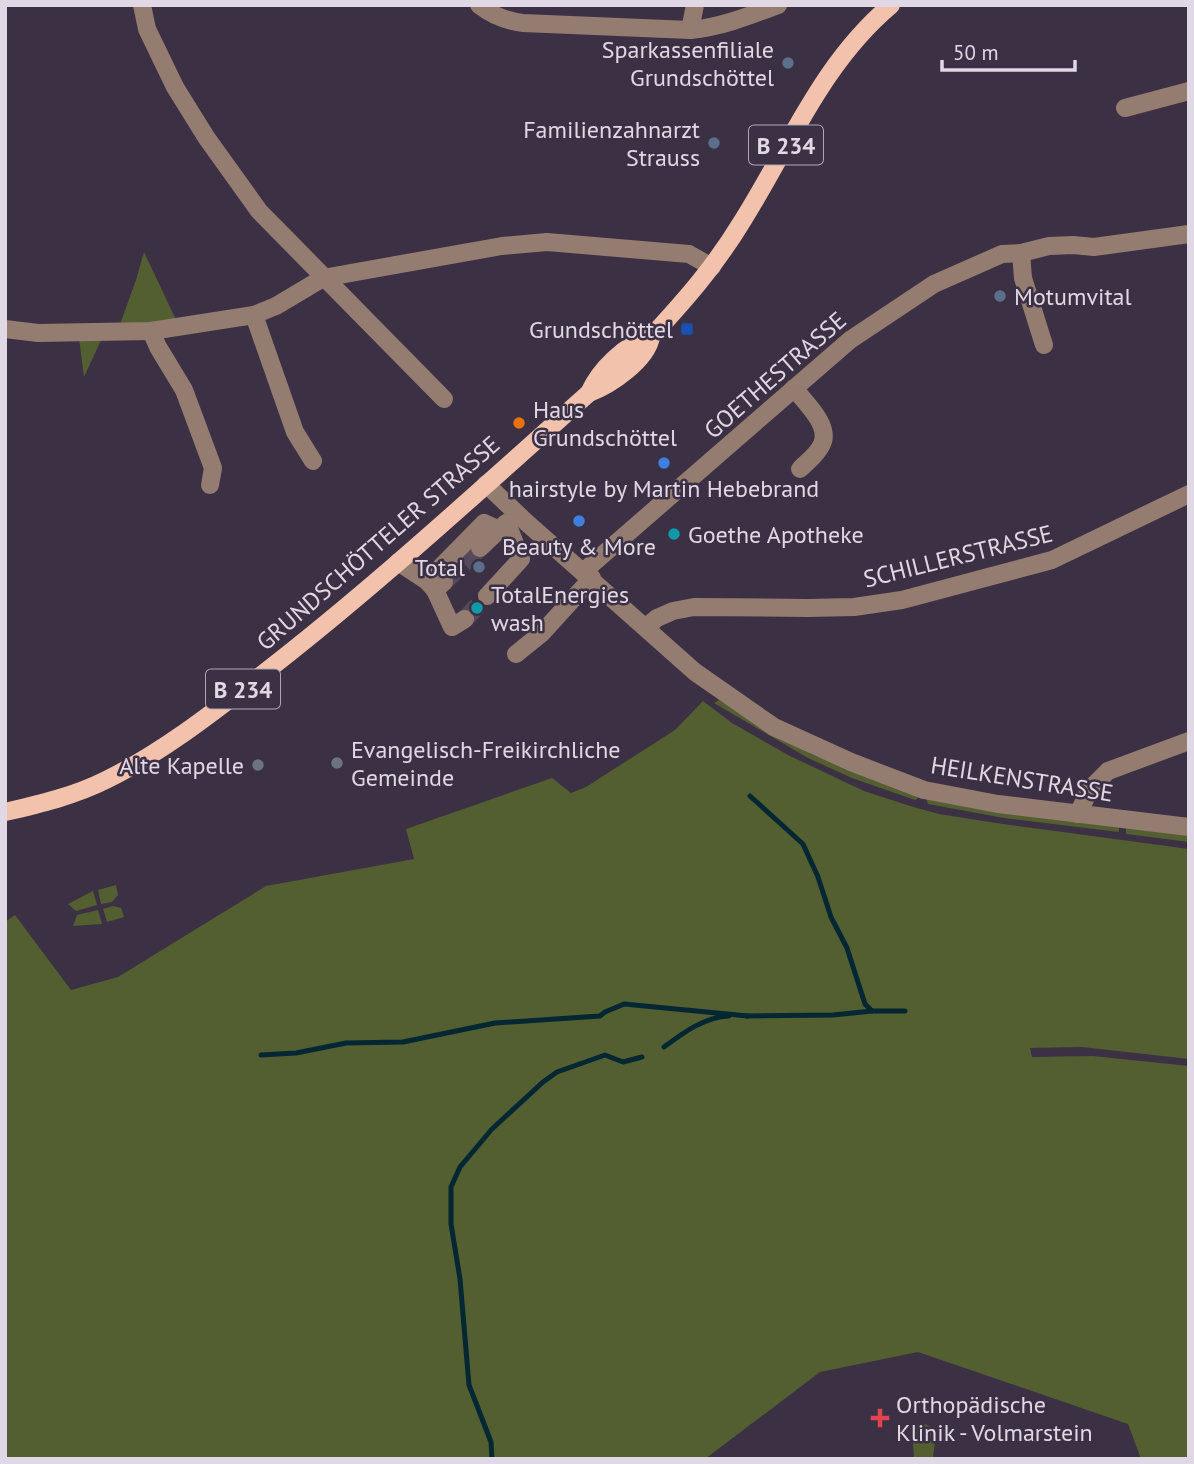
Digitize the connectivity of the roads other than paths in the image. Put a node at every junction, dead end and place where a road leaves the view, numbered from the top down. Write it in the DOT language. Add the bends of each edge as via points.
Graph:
graph roads {
  1 [pos="479,5"];
  2 [pos="695,5"];
  3 [pos="778,5"];
  4 [pos="138,6"];
  5 [pos="881,8"];
  6 [pos="690,30"];
  7 [pos="1189,91"];
  8 [pos="1125,108"];
  9 [pos="1189,234"];
  10 [pos="1021,253"];
  11 [pos="712,267"];
  12 [pos="323,278"];
  13 [pos="254,315"];
  14 [pos="5,328"];
  15 [pos="151,331"];
  16 [pos="1044,345"];
  17 [pos="794,388"];
  18 [pos="444,399"];
  19 [pos="313,461"];
  20 [pos="800,469"];
  21 [pos="486,484"];
  22 [pos="210,485"];
  23 [pos="1189,494"];
  24 [pos="507,522"];
  25 [pos="480,548"];
  26 [pos="398,562"];
  27 [pos="588,575"];
  28 [pos="436,584"];
  29 [pos="487,597"];
  30 [pos="465,619"];
  31 [pos="646,627"];
  32 [pos="516,654"];
  33 [pos="1189,741"];
  34 [pos="5,812"];
  35 [pos="1077,814"];
  36 [pos="1189,827"];
  1 -- 6 [label="street" via="491,15 523,23"];
  2 -- 6 [label="street"];
  3 -- 6 [label="street" via="724,25"];
  4 -- 12 [label="street" via="175,87 206,137 259,211"];
  5 -- 11 [label="main road, GRUNDSCHÖTTELER STRASSE / B 234" via="829,72"];
  7 -- 8 [label="street"];
  9 -- 10 [label="street, GOETHESTRASSE" via="1094,247 1049,246"];
  10 -- 16 [label="street" via="1023,278"];
  10 -- 17 [label="street, GOETHESTRASSE" via="987,259 925,289 850,340"];
  11 -- 12 [label="street" via="689,254 547,242"];
  11 -- 21 [label="main road, GRUNDSCHÖTTELER STRASSE / B 234" via="651,337 643,355 607,387 589,393"];
  12 -- 13 [label="street"];
  12 -- 18 [label="street"];
  13 -- 15 [label="street"];
  13 -- 19 [label="street" via="295,432"];
  14 -- 15 [label="street" via="38,333"];
  15 -- 22 [label="street" via="184,390 213,468"];
  17 -- 20 [label="street" via="824,433 822,444"];
  17 -- 27 [label="street, GOETHESTRASSE"];
  21 -- 24 [label="street, HEILKENSTRASSE"];
  21 -- 26 [label="main road, GRUNDSCHÖTTELER STRASSE / B 234"];
  23 -- 31 [label="street, SCHILLERSTRASSE" via="1052,560 902,600 854,607 694,607 673,611"];
  24 -- 25 [label="street"];
  24 -- 27 [label="street, HEILKENSTRASSE"];
  24 -- 28 [label="street" via="484,523"];
  24 -- 29 [label="street" via="522,559"];
  26 -- 28 [label="street"];
  26 -- 34 [label="main road, GRUNDSCHÖTTELER STRASSE / B 234" via="293,651 159,749 62,798"];
  27 -- 31 [label="street, HEILKENSTRASSE"];
  27 -- 32 [label="street, GOETHESTRASSE" via="542,633"];
  28 -- 30 [label="street" via="452,627"];
  31 -- 35 [label="street, HEILKENSTRASSE" via="718,690 775,727 851,762 924,790"];
  33 -- 35 [label="street" via="1108,771 1090,789"];
  35 -- 36 [label="street, HEILKENSTRASSE"];
}
